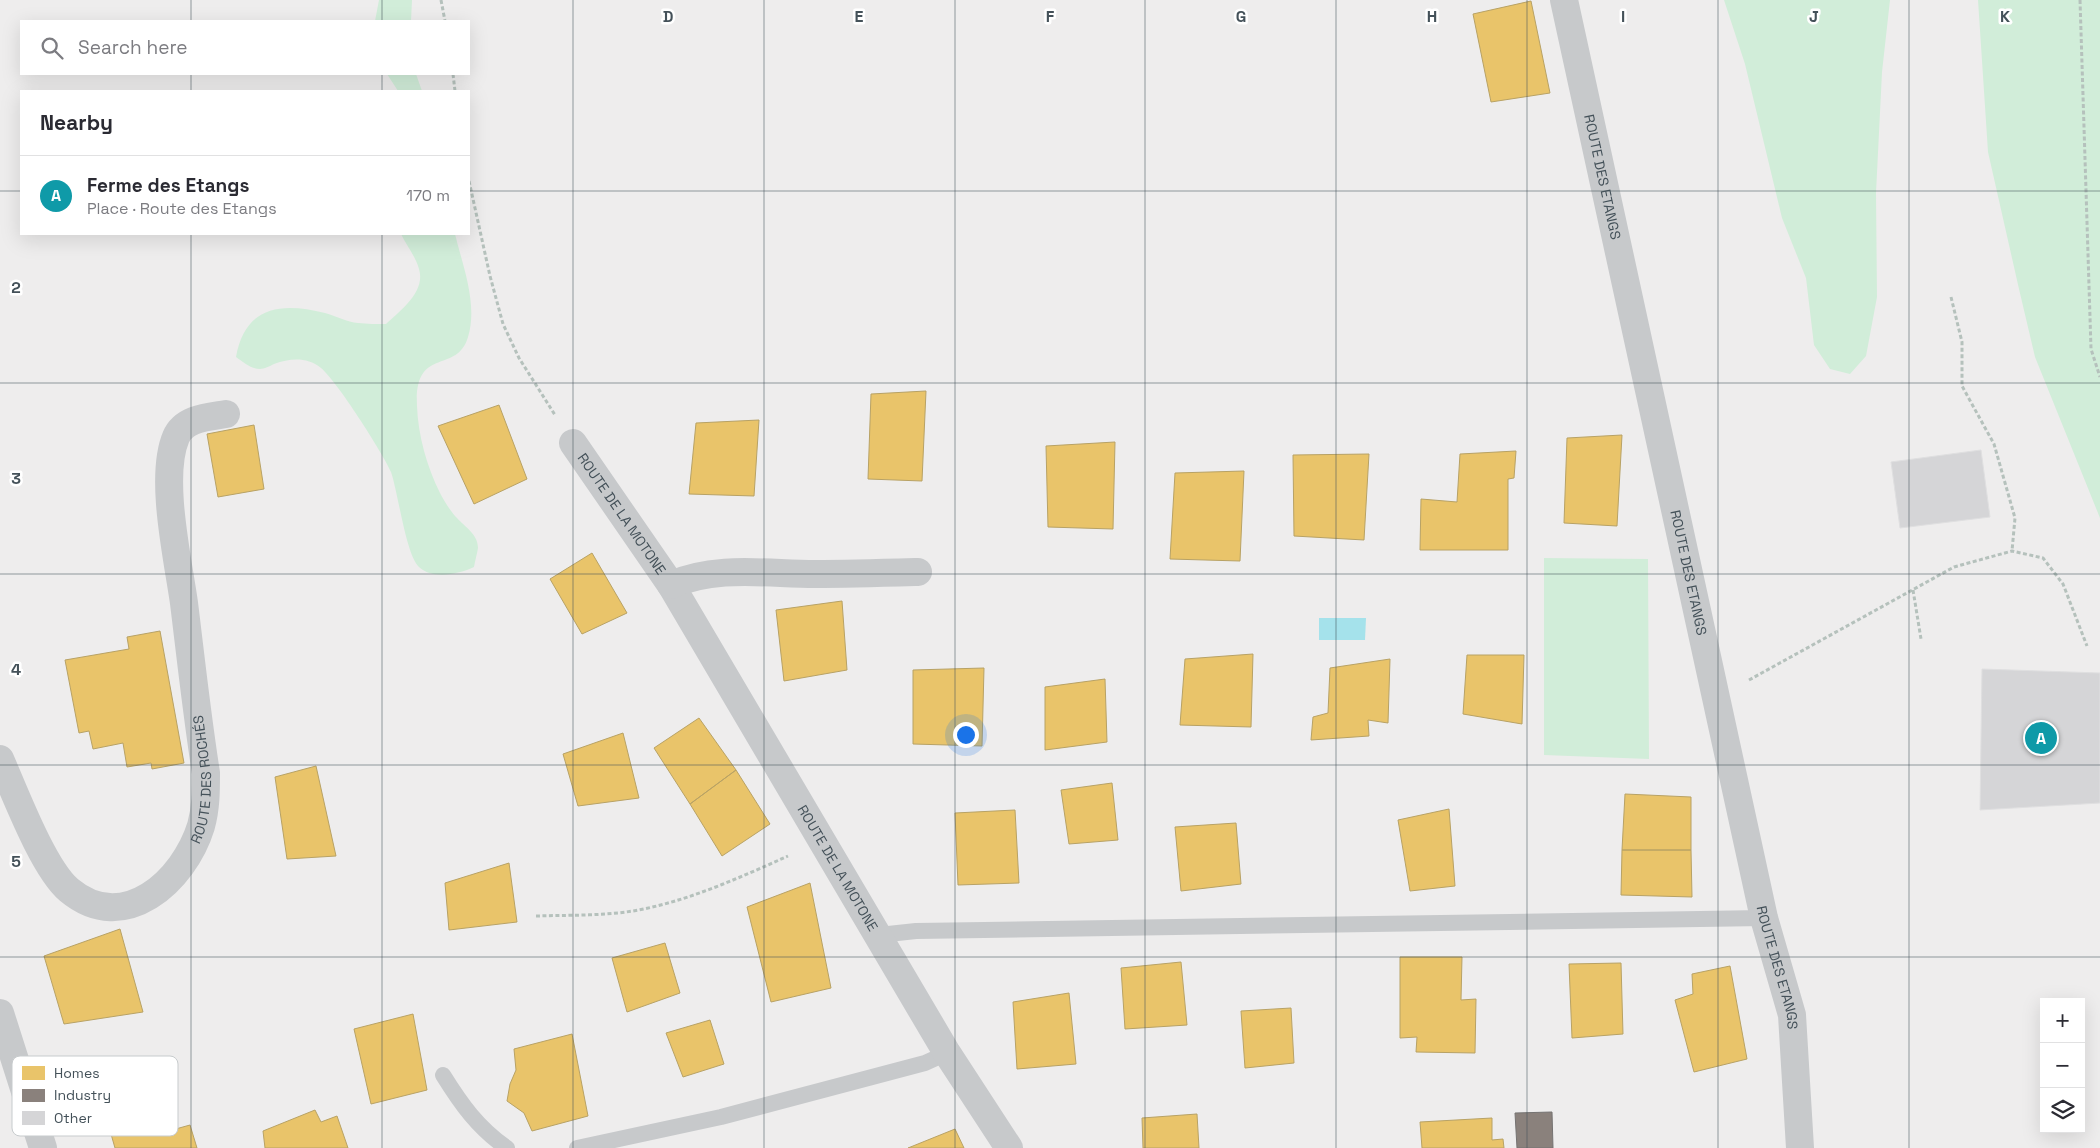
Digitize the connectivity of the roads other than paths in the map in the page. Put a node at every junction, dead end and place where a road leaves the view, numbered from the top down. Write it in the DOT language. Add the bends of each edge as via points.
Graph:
graph roads {
  1 [pos="1564,0"];
  2 [pos="226,414"];
  3 [pos="573,442"];
  4 [pos="918,572"];
  5 [pos="672,585"];
  6 [pos="0,759"];
  7 [pos="1764,918"];
  8 [pos="879,935"];
  9 [pos="0,1013"];
  10 [pos="947,1052"];
  11 [pos="14,1056"];
  12 [pos="443,1076"];
  13 [pos="39,1136"];
  14 [pos="43,1148"];
  15 [pos="506,1148"];
  16 [pos="577,1148"];
  17 [pos="1009,1148"];
  18 [pos="1800,1148"];
  1 -- 7 [label="street, ROUTE DES ETANGS"];
  2 -- 6 [label="street, ROUTE DES ROCHÉS" via="190,422 177,436 171,459 171,508 206,773 200,828 182,864 157,892 123,908 108,908 80,898 54,872"];
  3 -- 5 [label="street, ROUTE DE LA MOTONE"];
  4 -- 5 [label="street, ROUTE DE LA MOTONE" via="731,572 688,578"];
  5 -- 8 [label="street, ROUTE DE LA MOTONE"];
  7 -- 8 [label="lane" via="916,931"];
  7 -- 18 [label="street, ROUTE DES ETANGS" via="1792,1015"];
  8 -- 10 [label="street, ROUTE DE LA MOTONE"];
  9 -- 11 [label="street"];
  10 -- 16 [label="lane" via="925,1063 730,1115"];
  10 -- 17 [label="street, ROUTE DE LA MOTONE"];
  12 -- 15 [label="lane" via="464,1109 487,1134"];
  13 -- 14 [label="street"];
}
